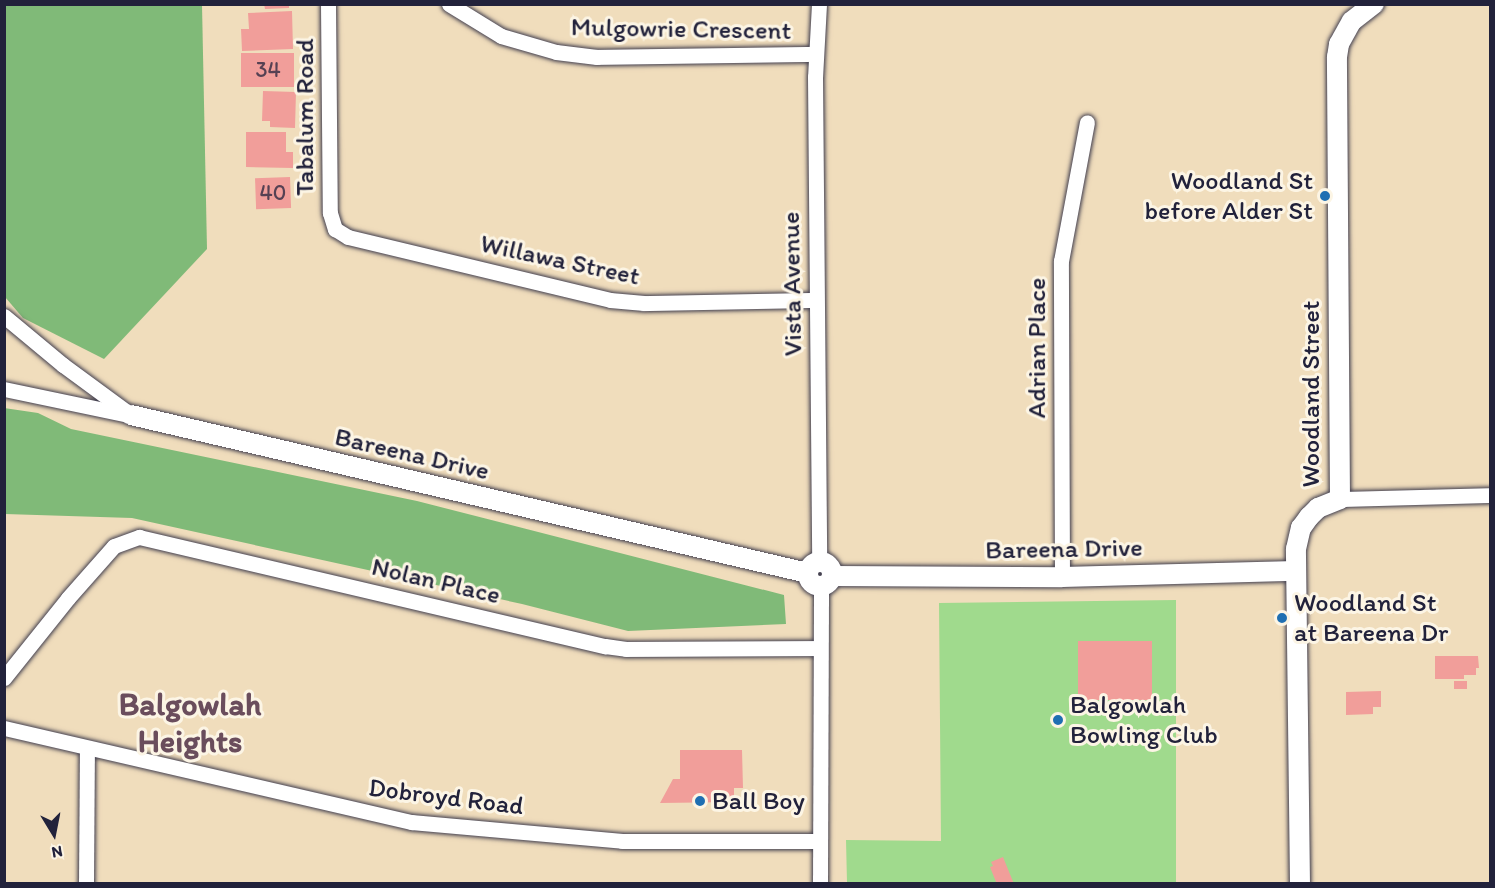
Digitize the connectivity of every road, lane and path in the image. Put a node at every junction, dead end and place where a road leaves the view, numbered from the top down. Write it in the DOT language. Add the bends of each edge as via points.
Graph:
graph roads {
  1 [pos="328,4"];
  2 [pos="449,4"];
  3 [pos="819,4"];
  4 [pos="1374,4"];
  5 [pos="816,54"];
  6 [pos="1087,122"];
  7 [pos="335,229"];
  8 [pos="816,300"];
  9 [pos="4,316"];
  10 [pos="74,374"];
  11 [pos="4,389"];
  12 [pos="65,401"];
  13 [pos="131,415"];
  14 [pos="1491,495"];
  15 [pos="1340,499"];
  16 [pos="1296,571"];
  17 [pos="820,574"];
  18 [pos="1062,577"];
  19 [pos="820,648"];
  20 [pos="4,678"];
  21 [pos="4,728"];
  22 [pos="87,748"];
  23 [pos="819,841"];
  24 [pos="86,884"];
  25 [pos="820,884"];
  26 [pos="1300,884"];
  1 -- 7 [label="street, Tabalum Road" via="330,213"];
  2 -- 5 [label="street, Mulgowrie Crescent" via="501,36 556,52 597,57"];
  3 -- 5 [label="street, Vista Avenue"];
  4 -- 15 [label="street, Woodland Street" via="1360,12 1345,32 1336,57"];
  5 -- 8 [label="street, Vista Avenue"];
  6 -- 18 [label="street, Adrian Place" via="1061,261"];
  7 -- 8 [label="street, Willawa Street" via="348,237 610,300"];
  8 -- 17 [label="street, Vista Avenue"];
  9 -- 10 [label="street"];
  10 -- 12 [label="street" via="82,392"];
  10 -- 13 [label="street"];
  11 -- 12 [label="street, Bareena Drive"];
  12 -- 13 [label="street, Bareena Drive"];
  13 -- 17 [label="street, Bareena Drive"];
  14 -- 15 [label="street"];
  15 -- 16 [label="street, Woodland Street" via="1318,508 1301,528"];
  16 -- 18 [label="street, Bareena Drive"];
  16 -- 26 [label="street, Woodland Street"];
  17 -- 18 [label="street, Bareena Drive"];
  17 -- 19 [label="street, Vista Avenue"];
  19 -- 20 [label="street, Nolan Place" via="605,646 147,538 131,538 114,546"];
  19 -- 23 [label="street, Vista Avenue"];
  21 -- 22 [label="street, Dobroyd Road"];
  22 -- 23 [label="street, Dobroyd Road" via="411,822 622,841"];
  22 -- 24 [label="street"];
  23 -- 25 [label="street, Vista Avenue"];
}
